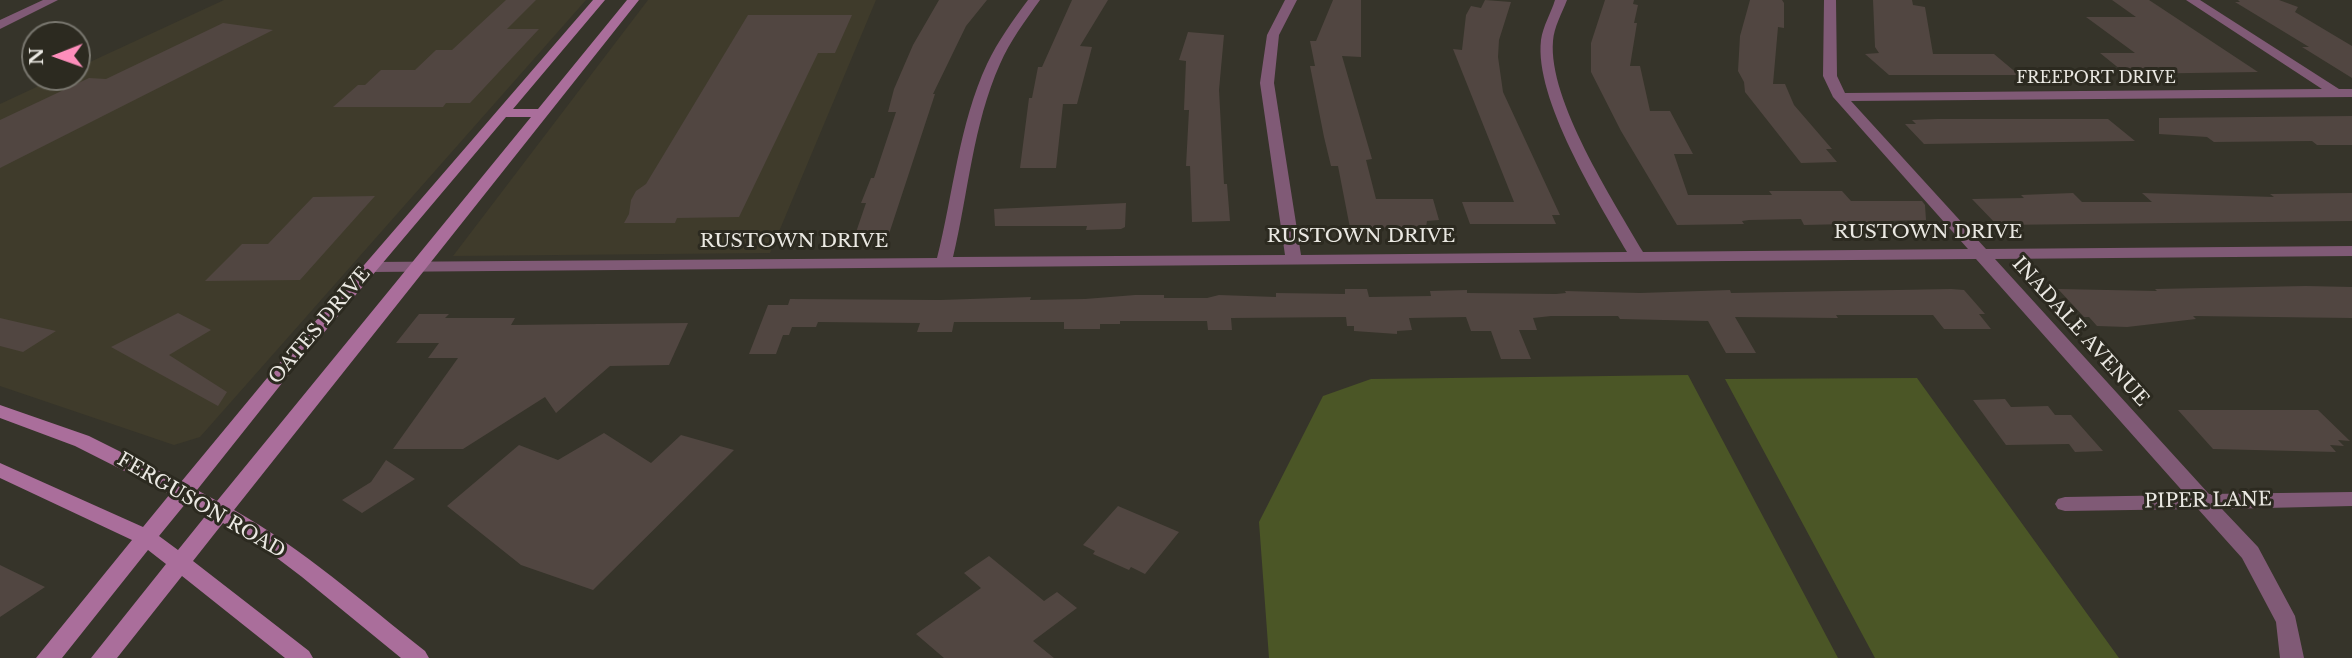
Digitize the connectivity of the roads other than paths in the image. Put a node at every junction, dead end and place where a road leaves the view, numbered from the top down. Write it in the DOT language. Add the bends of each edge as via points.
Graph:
graph roads {
  1 [pos="52,0"];
  2 [pos="599,0"];
  3 [pos="632,0"];
  4 [pos="1034,0"];
  5 [pos="1292,0"];
  6 [pos="1561,0"];
  7 [pos="1830,0"];
  8 [pos="2192,0"];
  9 [pos="588,12"];
  10 [pos="623,12"];
  11 [pos="0,25"];
  12 [pos="2345,94"];
  13 [pos="1840,97"];
  14 [pos="502,113"];
  15 [pos="543,113"];
  16 [pos="2352,251"];
  17 [pos="1981,254"];
  18 [pos="1637,256"];
  19 [pos="1294,259"];
  20 [pos="944,262"];
  21 [pos="371,267"];
  22 [pos="418,267"];
  23 [pos="0,411"];
  24 [pos="0,470"];
  25 [pos="184,492"];
  26 [pos="2352,499"];
  27 [pos="2204,501"];
  28 [pos="2065,504"];
  29 [pos="219,513"];
  30 [pos="147,538"];
  31 [pos="180,561"];
  32 [pos="48,658"];
  33 [pos="103,658"];
  34 [pos="301,658"];
  35 [pos="417,658"];
  36 [pos="2292,658"];
  1 -- 11 [label="street"];
  2 -- 9 [label="main road, OATES DRIVE"];
  3 -- 10 [label="main road, OATES DRIVE"];
  4 -- 20 [label="street" via="1014,25 984,89"];
  5 -- 19 [label="street" via="1273,35 1267,83"];
  6 -- 18 [label="street" via="1546,41 1546,65 1559,107"];
  7 -- 13 [label="street, INADALE AVENUE" via="1830,76"];
  8 -- 12 [label="street"];
  9 -- 10 [label="main road"];
  9 -- 14 [label="main road, OATES DRIVE"];
  10 -- 15 [label="main road, OATES DRIVE"];
  12 -- 13 [label="street, FREEPORT DRIVE"];
  13 -- 17 [label="street, INADALE AVENUE"];
  14 -- 15 [label="main road"];
  14 -- 21 [label="main road, OATES DRIVE"];
  15 -- 22 [label="main road, OATES DRIVE"];
  16 -- 17 [label="street, RUSTOWN DRIVE"];
  17 -- 18 [label="street, RUSTOWN DRIVE"];
  17 -- 27 [label="street, INADALE AVENUE"];
  18 -- 19 [label="street, RUSTOWN DRIVE"];
  19 -- 20 [label="street, RUSTOWN DRIVE"];
  20 -- 22 [label="street, RUSTOWN DRIVE"];
  21 -- 22 [label="street, RUSTOWN DRIVE"];
  21 -- 25 [label="main road, OATES DRIVE"];
  22 -- 29 [label="main road, OATES DRIVE"];
  23 -- 25 [label="main road, FERGUSON ROAD" via="82,441"];
  24 -- 30 [label="main road"];
  25 -- 29 [label="main road, FERGUSON ROAD"];
  25 -- 30 [label="main road, OATES DRIVE"];
  26 -- 27 [label="street, PIPER LANE"];
  27 -- 28 [label="street, PIPER LANE"];
  27 -- 36 [label="street, INADALE AVENUE" via="2250,553 2287,622"];
  29 -- 31 [label="main road, OATES DRIVE"];
  29 -- 35 [label="main road, FERGUSON ROAD" via="259,534 310,571"];
  30 -- 31 [label="main road"];
  30 -- 32 [label="main road, OATES DRIVE"];
  31 -- 33 [label="main road, OATES DRIVE"];
  31 -- 34 [label="main road"];
}
